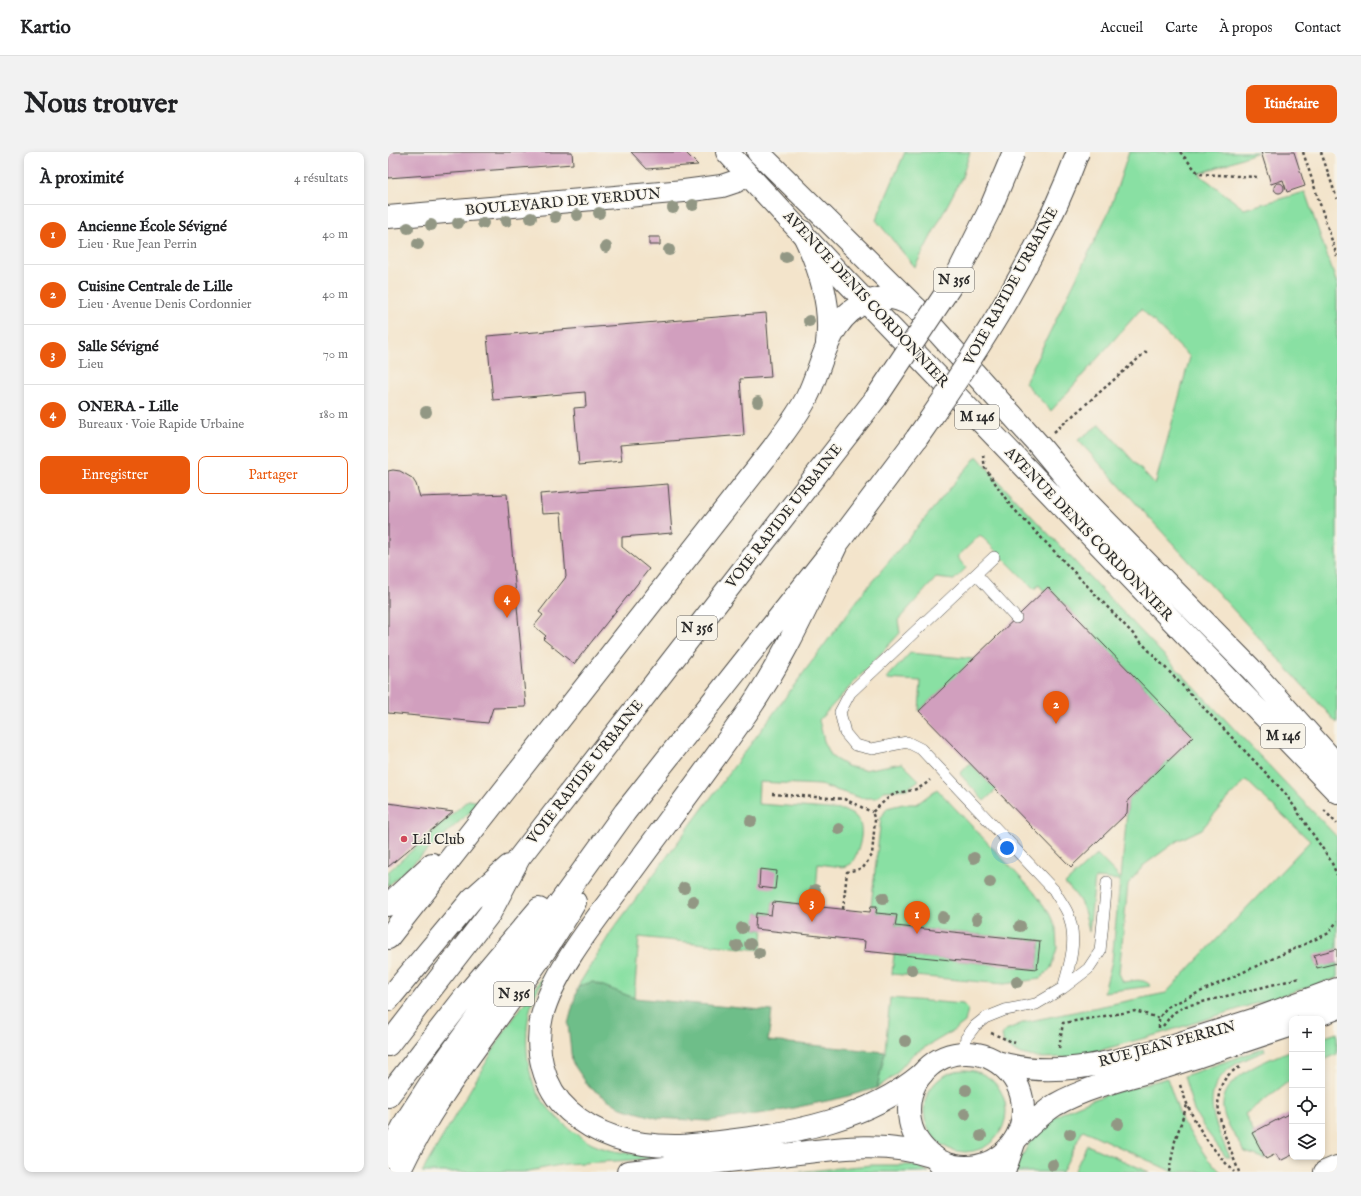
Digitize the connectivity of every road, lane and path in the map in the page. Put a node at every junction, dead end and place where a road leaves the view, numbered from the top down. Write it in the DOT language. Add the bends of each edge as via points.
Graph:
graph roads {
  1 [pos="727,152"];
  2 [pos="1014,152"];
  3 [pos="1078,152"];
  4 [pos="1180,152"];
  5 [pos="1303,152"];
  6 [pos="1321,152"];
  7 [pos="765,154"];
  8 [pos="742,177"];
  9 [pos="1258,178"];
  10 [pos="1337,199"];
  11 [pos="388,217"];
  12 [pos="802,231"];
  13 [pos="1337,256"];
  14 [pos="867,302"];
  15 [pos="916,308"];
  16 [pos="827,345"];
  17 [pos="1147,351"];
  18 [pos="1039,445"];
  19 [pos="981,449"];
  20 [pos="837,544"];
  21 [pos="994,557"];
  22 [pos="976,574"];
  23 [pos="1016,618"];
  24 [pos="1337,765"];
  25 [pos="940,769"];
  26 [pos="1337,792"];
  27 [pos="772,794"];
  28 [pos="625,812"];
  29 [pos="872,812"];
  30 [pos="466,838"];
  31 [pos="519,858"];
  32 [pos="1337,875"];
  33 [pos="1107,882"];
  34 [pos="388,905"];
  35 [pos="843,909"];
  36 [pos="1337,920"];
  37 [pos="388,938"];
  38 [pos="1283,983"];
  39 [pos="1063,988"];
  40 [pos="1337,989"];
  41 [pos="388,1000"];
  42 [pos="1337,1008"];
  43 [pos="1316,1016"];
  44 [pos="1159,1018"];
  45 [pos="975,1026"];
  46 [pos="1289,1026"];
  47 [pos="1019,1044"];
  48 [pos="388,1045"];
  49 [pos="1053,1049"];
  50 [pos="1193,1049"];
  51 [pos="962,1054"];
  52 [pos="1166,1058"];
  53 [pos="992,1060"];
  54 [pos="1245,1065"];
  55 [pos="922,1074"];
  56 [pos="388,1096"];
  57 [pos="1187,1105"];
  58 [pos="1015,1140"];
  59 [pos="388,1156"];
  60 [pos="940,1165"];
  61 [pos="1337,1167"];
  62 [pos="399,1172"];
  63 [pos="629,1172"];
  64 [pos="1004,1172"];
  65 [pos="1169,1172"];
  66 [pos="1234,1172"];
  67 [pos="1239,1172"];
  68 [pos="1325,1172"];
  1 -- 8 [label="main road, AVENUE DENIS CORDONNIER / M 146"];
  2 -- 31 [label="main road, VOIE RAPIDE URBAINE / N 356, bridge" via="992,207 954,281 876,398"];
  3 -- 20 [label="main road, VOIE RAPIDE URBAINE / N 356, bridge" via="1048,225 996,320 917,438"];
  4 -- 9 [label="path" via="1199,174"];
  5 -- 13 [label="path"];
  6 -- 10 [label="path"];
  7 -- 8 [label="lane"];
  7 -- 15 [label="main road, AVENUE DENIS CORDONNIER / M 146"];
  8 -- 11 [label="main road, BOULEVARD DE VERDUN" via="722,186 684,191"];
  8 -- 12 [label="main road, AVENUE DENIS CORDONNIER / M 146"];
  12 -- 14 [label="main road, AVENUE DENIS CORDONNIER / M 146"];
  12 -- 16 [label="main road" via="825,293 829,330"];
  14 -- 15 [label="main road" via="884,297 905,302"];
  14 -- 16 [label="main road" via="850,311 837,326"];
  14 -- 26 [label="main road, AVENUE DENIS CORDONNIER / M 146"];
  15 -- 18 [label="main road, AVENUE DENIS CORDONNIER / M 146"];
  16 -- 30 [label="main road" via="807,397 773,448 524,768"];
  17 -- 18 [label="path"];
  18 -- 24 [label="main road, AVENUE DENIS CORDONNIER / M 146" via="1082,497 1251,669"];
  19 -- 32 [label="path" via="985,468 1010,505 1285,793 1331,861"];
  20 -- 28 [label="main road, VOIE RAPIDE URBAINE / N 356"];
  20 -- 55 [label="main road" via="795,632 747,713 603,909 560,973 542,1016 539,1048 549,1084 565,1108 578,1119 620,1140 663,1146 743,1140 783,1134 820,1124 876,1104"];
  21 -- 22 [label="lane"];
  22 -- 23 [label="lane"];
  22 -- 25 [label="lane" via="850,693 840,712 845,733 855,745 872,749 907,742 921,749"];
  25 -- 29 [label="path" via="923,786 911,792 894,794"];
  25 -- 39 [label="lane" via="1054,890 1068,915 1073,940 1071,961"];
  27 -- 29 [label="path" via="844,799"];
  28 -- 56 [label="main road" via="468,993"];
  28 -- 59 [label="main road" via="439,1070 406,1121"];
  28 -- 62 [label="main road, N 356" via="557,933 455,1076 426,1120"];
  29 -- 35 [label="path" via="875,820 872,855 863,868 847,872"];
  30 -- 34 [label="main road" via="454,842"];
  30 -- 37 [label="main road"];
  31 -- 41 [label="main road" via="472,899"];
  31 -- 48 [label="main road, N 356" via="490,913"];
  33 -- 39 [label="lane" via="1100,951 1088,969"];
  36 -- 44 [label="path" via="1329,933 1167,1007"];
  38 -- 52 [label="path, RUE JEAN PERRIN" via="1186,1006 1173,1012 1164,1023"];
  39 -- 45 [label="lane" via="1036,1004 1005,1010 985,1018"];
  40 -- 50 [label="main road, RUE JEAN PERRIN" via="1254,1020"];
  42 -- 43 [label="main road"];
  44 -- 49 [label="path" via="1135,1011 1063,1023 1059,1049"];
  44 -- 52 [label="path"];
  45 -- 47 [label="path"];
  45 -- 51 [label="lane" via="966,1038"];
  46 -- 50 [label="main road, RUE JEAN PERRIN"];
  50 -- 52 [label="main road, RUE JEAN PERRIN, bridge"];
  51 -- 53 [label="main road" via="978,1055"];
  51 -- 55 [label="main road" via="940,1060"];
  52 -- 53 [label="main road, RUE JEAN PERRIN" via="1061,1069 1023,1069"];
  52 -- 57 [label="path"];
  52 -- 58 [label="main road, RUE JEAN PERRIN" via="1056,1105"];
  53 -- 58 [label="main road" via="1011,1076 1020,1091 1023,1116"];
  54 -- 67 [label="path" via="1225,1080 1219,1092 1218,1116"];
  55 -- 60 [label="main road" via="911,1095 910,1118 917,1140"];
  57 -- 65 [label="path" via="1175,1141"];
  57 -- 66 [label="path" via="1210,1146"];
  58 -- 60 [label="main road" via="998,1158 974,1167"];
  58 -- 64 [label="main road"];
  60 -- 63 [label="main road" via="900,1148 852,1148"];
  61 -- 68 [label="main road"];
}
